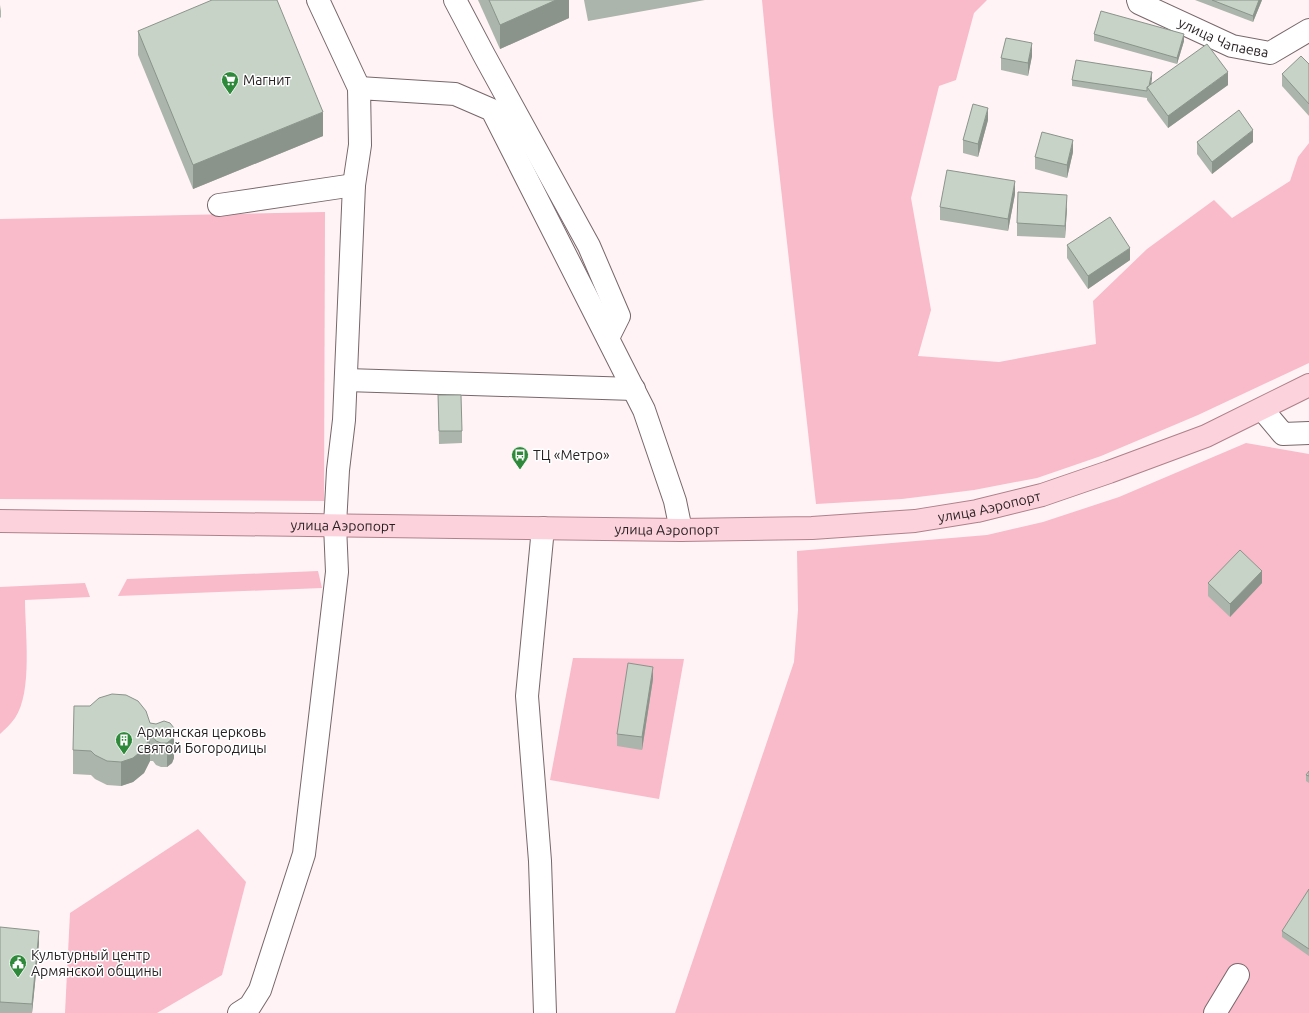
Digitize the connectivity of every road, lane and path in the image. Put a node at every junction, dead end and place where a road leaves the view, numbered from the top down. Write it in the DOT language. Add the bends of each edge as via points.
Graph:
graph roads {
  1 [pos="318,0"];
  2 [pos="455,0"];
  3 [pos="1138,0"];
  4 [pos="1309,30"];
  5 [pos="359,88"];
  6 [pos="354,185"];
  7 [pos="219,205"];
  8 [pos="608,338"];
  9 [pos="346,380"];
  10 [pos="1309,385"];
  11 [pos="634,390"];
  12 [pos="1262,409"];
  13 [pos="1309,433"];
  14 [pos="0,521"];
  15 [pos="335,525"];
  16 [pos="543,528"];
  17 [pos="681,530"];
  18 [pos="1238,975"];
  19 [pos="239,1013"];
  20 [pos="545,1013"];
  21 [pos="1215,1013"];
  1 -- 5 [label="street"];
  2 -- 8 [label="street" via="589,246 619,316"];
  3 -- 4 [label="street, улица Чапаева" via="1139,3 1232,46 1270,53"];
  5 -- 6 [label="street" via="360,145"];
  5 -- 8 [label="street" via="455,94 492,110"];
  6 -- 7 [label="street"];
  6 -- 9 [label="street"];
  8 -- 11 [label="street"];
  9 -- 11 [label="street"];
  9 -- 15 [label="street"];
  10 -- 12 [label="main road, улица Аэропорт"];
  11 -- 17 [label="street" via="644,410 662,463"];
  12 -- 13 [label="street" via="1282,434"];
  12 -- 17 [label="main road, улица Аэропорт" via="1206,436 1109,472 1042,495 977,511 915,520 812,528"];
  14 -- 15 [label="main road, улица Аэропорт"];
  15 -- 16 [label="main road, улица Аэропорт"];
  15 -- 19 [label="street" via="337,572 304,854 260,990 250,1006"];
  16 -- 17 [label="main road, улица Аэропорт"];
  16 -- 20 [label="street" via="527,696 540,861"];
  18 -- 21 [label="street"];
}
